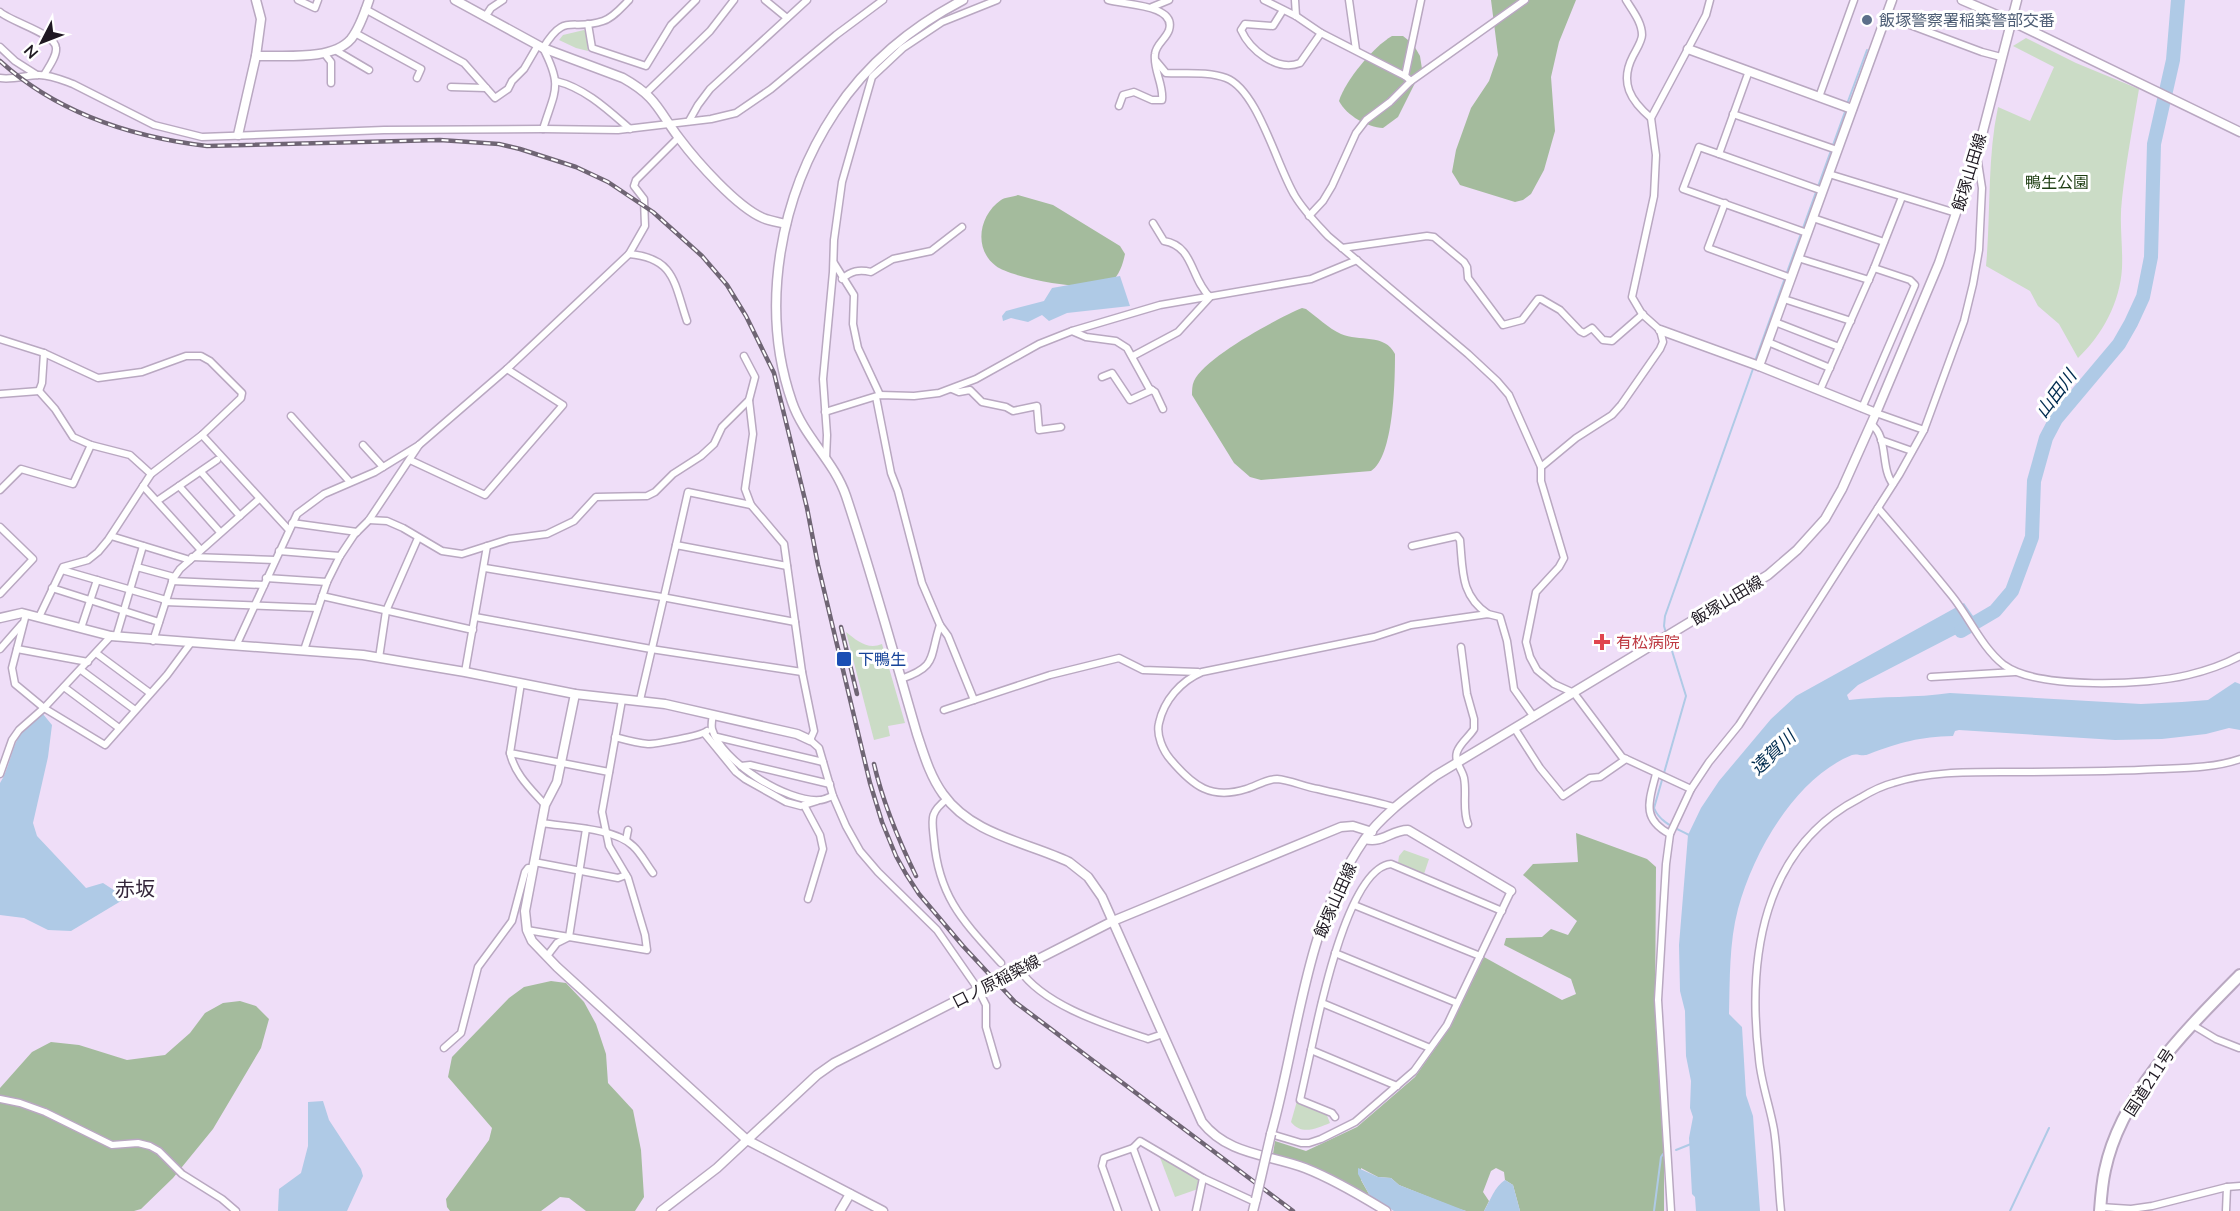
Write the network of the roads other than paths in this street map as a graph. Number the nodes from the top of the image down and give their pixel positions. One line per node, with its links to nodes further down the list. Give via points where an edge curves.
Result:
1 (256, 0): 47 (street, via 261,19)
2 (298, 0): 3 (street, via 315,8)
3 (318, 0)
4 (369, 0): 30 (street)
5 (455, 0): 35 (street)
6 (504, 0): 35 (street)
7 (629, 0): 38 (street, via 609,19)
8 (696, 0): 38 (street, via 671,25 646,66 592,48)
9 (734, 0): 60 (street, via 710,31)
10 (765, 0): 36 (street)
11 (807, 0): 36 (street)
12 (872, 0): 27 (street)
13 (963, 0): 84 (street, via 897,44 836,111 815,146)
14 (997, 0): 92 (street, via 935,26 872,77 842,182)
15 (1108, 0): 29 (street)
16 (1168, 0): 29 (street)
17 (1294, 0): 33 (street)
18 (1349, 0): 45 (street)
19 (1421, 0): 55 (street)
20 (1525, 0): 55 (street)
21 (1626, 0): 65 (street, via 1643,36 1628,65 1627,82 1630,96)
22 (1710, 0): 43 (street)
23 (1854, 0): 61 (street)
24 (1892, 0): 34 (street)
25 (1962, 0): 37 (street)
26 (2017, 0): 37 (street, 飯塚山田線)
27 (882, 1): 66 (street, via 744,109 729,116)
28 (1266, 1): 31 (street)
29 (1152, 7): 49 (street, via 1161,11 1170,25 1158,45)
30 (365, 9): 39 (street); 59 (street, via 464,63)
31 (1283, 10): 33 (street); 40 (street, via 1273,26 1245,24 1241,30 1269,61 1294,66 1300,63)
32 (0, 12): 52 (street, via 53,41 57,50)
33 (1296, 16): 40 (street)
34 (1886, 16): 48 (street); 63 (street)
35 (485, 17): 41 (street)
36 (787, 18): 66 (street, via 710,89)
37 (2011, 21): 48 (street, 飯塚山田線); 70 (street)
38 (588, 24): 41 (street, via 560,26)
39 (355, 33): 44 (street, via 342,48); 54 (street, via 421,69)
40 (1321, 33): 45 (street)
41 (540, 46): 56 (street); 59 (street, via 502,95 495,98); 60 (street, via 623,78)
42 (0, 47): 52 (street, via 15,61)
43 (1688, 49): 51 (street); 65 (street)
44 (335, 50): 46 (street); 50 (street)
45 (1356, 50): 55 (street)
46 (324, 53): 47 (street); 57 (street, via 331,62)
47 (256, 56): 71 (street)
48 (2001, 57): 75 (street, 飯塚山田線)
49 (1156, 61): 62 (street, via 1162,100 1158,102 1134,92 1123,95); 81 (street, via 1166,73 1213,74 1226,78 1245,93 1256,109 1285,178)
50 (369, 70)
51 (1749, 71): 61 (street); 64 (street)
52 (41, 75): 53 (street); 71 (street, via 73,84 154,125 202,136)
53 (0, 78)
54 (417, 78)
55 (1408, 78): 81 (street, via 1390,102 1356,133 1332,186)
56 (556, 81): 68 (street); 69 (street, via 588,94)
57 (331, 83)
58 (451, 87): 59 (street)
59 (486, 88)
60 (646, 93): 67 (street)
61 (1819, 97): 63 (street)
62 (1119, 106)
63 (1852, 109): 73 (street)
64 (1733, 114): 73 (street); 74 (street)
65 (1651, 118): 99 (street, via 1656,156 1653,196 1632,297)
66 (689, 121): 67 (street)
67 (670, 124): 69 (street); 72 (street)
68 (543, 129): 69 (street); 71 (street)
69 (630, 129)
70 (2240, 132)
71 (238, 135)
72 (678, 137): 84 (street, via 698,162 745,206 763,218); 89 (street, via 636,180 634,186 644,199 645,226)
73 (1837, 150): 76 (street)
74 (1719, 154): 77 (street); 79 (street, via 1699,147 1683,189)
75 (1977, 154): 80 (street, 飯塚山田線); 129 (street, via 1982,188 1972,284 1964,321)
76 (1829, 174): 77 (street); 78 (street)
77 (1823, 191): 82 (street)
78 (1902, 196): 80 (street); 87 (street)
79 (1725, 203): 86 (street); 94 (street, via 1708,248)
80 (1956, 213): 125 (street, 飯塚山田線)
81 (1309, 216): 88 (street)
82 (1813, 218): 86 (street); 87 (street)
83 (1153, 223): 97 (street, via 1164,241 1174,243 1188,256 1201,289)
84 (786, 224): 138 (street, via 779,259 776,313 781,356 802,426)
85 (962, 226): 95 (street, via 931,251 893,259 871,272 850,272)
86 (1807, 233): 90 (street)
87 (1884, 242): 93 (street)
88 (1342, 248): 91 (street); 99 (street, via 1434,237 1464,262 1468,278 1503,325 1521,320 1541,299 1560,310 1580,331 1592,328 1607,342)
89 (629, 254): 100 (street, via 652,257 667,269); 113 (street)
90 (1798, 258): 94 (street); 96 (street)
91 (1357, 260): 97 (street, via 1311,279); 140 (street, via 1497,381 1509,395)
92 (833, 261): 95 (street); 124 (street, via 823,379)
93 (1874, 268): 96 (street); 122 (street, via 1915,285)
94 (1791, 278): 98 (street)
95 (842, 279): 120 (street, via 855,300 853,324 858,348)
96 (1869, 280): 101 (street)
97 (1210, 297): 104 (street, via 1160,305); 110 (street, via 1178,332)
98 (1784, 299): 101 (street); 102 (street)
99 (1643, 314): 103 (street)
100 (687, 321)
101 (1851, 321): 107 (street)
102 (1775, 322): 106 (street); 107 (street)
103 (1660, 330): 111 (street); 140 (street, via 1660,349 1621,405)
104 (1072, 331): 110 (street, via 1116,341); 115 (street)
105 (0, 339): 108 (street)
106 (1768, 342): 111 (street); 112 (street)
107 (1839, 347): 112 (street)
108 (44, 353): 118 (street); 130 (street, via 98,378 142,372 186,356 201,356 242,393 241,399)
109 (744, 356): 121 (street, via 755,377)
110 (1133, 356): 116 (street)
111 (1760, 366): 117 (street)
112 (1830, 368): 117 (street)
113 (507, 369): 134 (street); 137 (street, via 564,405 485,495)
114 (1102, 377): 116 (street, via 1112,373 1130,400)
115 (952, 389): 120 (street, via 914,396); 128 (street, via 970,390 982,402 1013,411 1037,406 1039,430)
116 (1152, 390): 123 (street)
117 (1820, 390): 122 (street)
118 (39, 391): 119 (street); 132 (street, via 73,437)
119 (0, 394)
120 (878, 396): 124 (street); 196 (street, via 891,473 922,583)
121 (749, 400): 150 (street, via 753,434 745,489); 163 (street, via 722,427 714,444 655,492 647,496 596,497 574,521 547,534)
122 (1862, 408): 125 (street)
123 (1163, 409)
124 (825, 412): 138 (street)
125 (1876, 414): 127 (street, 飯塚山田線); 129 (street)
126 (291, 416): 143 (street)
127 (1871, 424): 131 (street); 222 (street, 飯塚山田線, via 1825,519 1797,550 1768,575)
128 (1061, 427)
129 (1923, 430): 135 (street)
130 (202, 435): 142 (street); 148 (street)
131 (1881, 440): 135 (street); 144 (street)
132 (91, 445): 142 (street, via 130,455); 147 (street, via 73,484 21,469)
133 (363, 445): 139 (street)
134 (419, 445): 137 (street); 139 (street)
135 (1912, 451): 144 (street)
136 (218, 460): 141 (street)
137 (410, 460): 153 (street)
138 (826, 460): 218 (street, via 840,480)
139 (382, 467): 143 (street)
140 (1541, 467): 222 (street, via 1541,481 1564,558 1536,592 1526,642 1537,670)
141 (201, 472): 146 (street); 152 (street)
142 (151, 474): 145 (street)
143 (350, 482): 154 (street, via 309,503)
144 (1893, 484): 151 (street)
145 (143, 486): 149 (street); 159 (street)
146 (179, 486): 149 (street); 157 (street)
147 (0, 490)
148 (260, 499): 152 (street); 156 (street)
149 (157, 501): 165 (street)
150 (751, 505): 161 (street, via 688,492); 170 (street, via 784,543)
151 (1878, 508): 213 (street, via 1953,597 1992,654); 250 (street, via 1739,725)
152 (240, 516): 157 (street)
153 (369, 520): 158 (street); 160 (street, via 387,521)
154 (292, 523): 156 (street); 158 (street)
155 (0, 527): 180 (street, via 33,559)
156 (289, 530): 166 (street)
157 (220, 532): 165 (street)
158 (357, 532): 167 (street)
159 (111, 536): 162 (street); 173 (street, via 88,560)
160 (418, 538): 163 (street, via 442,551 462,554); 188 (street)
161 (675, 545): 170 (street); 182 (street)
162 (144, 546): 168 (street); 171 (street)
163 (487, 546): 172 (street)
164 (1412, 546): 189 (street, via 1457,536 1469,597)
165 (200, 549): 168 (street)
166 (279, 551): 167 (street); 169 (street)
167 (340, 556): 177 (street)
168 (191, 559): 169 (street); 174 (street)
169 (275, 560): 176 (street)
170 (787, 566): 195 (street)
171 (136, 567): 174 (street); 179 (street)
172 (484, 568): 182 (street); 192 (street)
173 (62, 570): 175 (street); 178 (street)
174 (173, 579): 176 (street); 184 (street)
175 (97, 580): 179 (street); 183 (street)
176 (265, 581): 177 (street); 185 (street)
177 (327, 582): 181 (street)
178 (52, 588): 183 (street); 191 (street)
179 (129, 589): 184 (street); 187 (street)
180 (0, 594)
181 (322, 596): 186 (street); 188 (street)
182 (662, 597): 195 (street); 206 (street)
183 (90, 600): 187 (street); 197 (street)
184 (166, 601): 185 (street); 194 (street)
185 (254, 605): 186 (street); 202 (street)
186 (318, 608): 207 (street)
187 (123, 611): 194 (street); 199 (street)
188 (386, 611): 198 (street); 210 (street)
189 (1488, 614): 216 (street, via 1411,625); 231 (street, via 1500,617 1508,641 1514,689)
190 (25, 617): 191 (street); 193 (street); 204 (street); 205 (street)
191 (39, 617): 197 (street)
192 (475, 617): 198 (street); 206 (street)
193 (0, 618)
194 (159, 622): 200 (street)
195 (795, 622): 215 (street)
196 (940, 625): 218 (street, via 926,668); 226 (street)
197 (81, 628): 199 (street)
198 (473, 630): 214 (street)
199 (113, 636): 200 (street); 208 (street)
200 (153, 641): 201 (street)
201 (190, 644): 202 (street); 221 (street)
202 (236, 646): 207 (street)
203 (1461, 647): 244 (street, via 1474,729 1456,754)
204 (0, 649)
205 (17, 649): 211 (street); 227 (street, via 12,668 15,684)
206 (651, 649): 215 (street); 225 (street)
207 (304, 650): 210 (street)
208 (96, 653): 211 (street); 221 (street)
209 (2240, 656): 213 (street, via 2188,675 2146,681 2063,681)
210 (379, 658): 214 (street)
211 (88, 662): 212 (street)
212 (81, 670): 220 (street); 228 (street)
213 (2016, 671): 217 (street)
214 (465, 672): 219 (street)
215 (802, 672): 238 (street, via 814,731)
216 (1202, 672): 226 (street, via 1143,670 1119,658); 256 (street, via 1179,686 1160,716 1157,730 1169,758 1193,784 1206,790 1236,792 1278,779)
217 (1931, 677)
218 (901, 679): 252 (street, via 928,768)
219 (521, 683): 223 (street); 239 (street)
220 (64, 687): 227 (street); 233 (street)
221 (150, 693): 228 (street)
222 (1574, 693): 231 (street, 飯塚山田線); 240 (street)
223 (575, 694): 224 (street); 243 (street)
224 (622, 700): 225 (street); 236 (street)
225 (640, 700): 230 (street)
226 (974, 700): 229 (street)
227 (44, 708): 233 (street, via 105,745); 247 (street, via 12,740)
228 (135, 710): 233 (street)
229 (944, 710)
230 (713, 715): 232 (street); 238 (street)
231 (1534, 717): 234 (street, 飯塚山田線)
232 (711, 726): 235 (street); 237 (street)
233 (119, 728)
234 (1515, 729): 240 (street, via 1563,796); 244 (street, 飯塚山田線)
235 (705, 734): 236 (street, via 651,744); 255 (street, via 745,779 786,802)
236 (615, 736): 246 (street)
237 (717, 737): 242 (street); 245 (street)
238 (810, 740): 242 (street, via 819,748)
239 (510, 753): 243 (street); 254 (street, via 520,777)
240 (1626, 759): 248 (street)
241 (2240, 759): 313 (street, via 2188,768 1918,776 1891,783 1829,816 1783,871 1763,927 1759,955 1759,1059 1774,1130)
242 (823, 762): 249 (street)
243 (561, 763): 246 (street); 254 (street, via 557,782)
244 (1457, 763): 256 (street, 飯塚山田線); 258 (street, via 1464,776)
245 (741, 766): 249 (street); 253 (street, via 780,792)
246 (609, 772): 261 (street, via 602,812)
247 (0, 774)
248 (1658, 774): 250 (street); 262 (street, via 1650,814 1658,828)
249 (830, 784): 251 (street)
250 (1690, 789): 262 (street)
251 (833, 796): 253 (street); 282 (street, via 860,851 937,930)
252 (947, 799): 273 (street, via 981,827 1055,855 1079,869 1094,884); 279 (street, via 932,818 943,886 955,909)
253 (820, 800): 255 (street)
254 (545, 805): 257 (street)
255 (804, 805): 270 (street, via 823,849)
256 (1394, 807): 263 (street, 飯塚山田線)
257 (542, 823): 259 (street); 265 (street)
258 (1468, 824)
259 (586, 830): 261 (street); 266 (street)
260 (628, 830): 264 (street)
261 (605, 832): 264 (street); 268 (street)
262 (1670, 834): 312 (street, via 1658,1000)
263 (1368, 835): 269 (street, via 1374,842 1401,830 1408,831); 273 (street, 口ノ原稲築線, via 1353,826 1341,827); 295 (street, 飯塚山田線, via 1335,892 1315,945)
264 (626, 840): 267 (street)
265 (534, 865): 266 (street); 274 (street, via 525,911); 287 (street, via 525,872 512,921 478,967 461,1033)
266 (579, 871): 268 (street, via 618,878); 275 (street)
267 (653, 873)
268 (626, 875): 275 (street, via 647,950)
269 (1511, 891): 272 (street)
270 (808, 899)
271 (1354, 905): 272 (street, via 1379,868 1391,864); 276 (street); 278 (street)
272 (1502, 911): 278 (street)
273 (1114, 921): 280 (street, 口ノ原稲築線); 286 (street)
274 (527, 930): 275 (street); 277 (street)
275 (569, 937): 277 (street, via 557,943)
276 (1335, 953): 283 (street); 284 (street)
277 (547, 956): 296 (street)
278 (1480, 956): 284 (street)
279 (1001, 963)
280 (1018, 969): 282 (street, 口ノ原稲築線); 286 (street, via 1037,989 1080,1013 1148,1039)
281 (2240, 975): 285 (highway, 国道211号)
282 (978, 989): 291 (street, via 986,1005 986,1027); 296 (street, 口ノ原稲築線, via 834,1063)
283 (1322, 1003): 288 (street); 290 (street)
284 (1457, 1003): 288 (street)
285 (2192, 1024): 289 (street); 303 (highway, 国道211号, via 2155,1068 2127,1113 2105,1169)
286 (1163, 1034): 311 (street, via 1202,1122 1212,1135 1226,1144 1323,1176)
287 (444, 1048)
288 (1430, 1048): 292 (street, via 1414,1071)
289 (2239, 1048)
290 (1311, 1050): 292 (street); 294 (street, via 1300,1100)
291 (997, 1065)
292 (1397, 1086): 295 (street, via 1355,1122 1321,1139 1301,1143)
293 (0, 1100): 305 (street, via 45,1112 112,1145 150,1146 182,1174)
294 (1335, 1117)
295 (1271, 1134): 302 (street, 飯塚山田線, bridge)
296 (747, 1140): 301 (street); 306 (street, 口ノ原稲築線)
297 (1132, 1148): 298 (street, via 1140,1141); 304 (street); 309 (street, via 1104,1158 1102,1166)
298 (1203, 1178): 302 (street); 310 (street)
299 (2240, 1186): 300 (street)
300 (2228, 1187): 303 (street, via 2152,1206); 314 (street)
301 (850, 1194): 307 (street); 308 (street)
302 (1255, 1204)
303 (2100, 1209)
304 (1154, 1210)
305 (236, 1211)
306 (661, 1211)
307 (840, 1211)
308 (883, 1211)
309 (1118, 1211)
310 (1196, 1211)
311 (1386, 1211)
312 (1671, 1211)
313 (1781, 1211)
314 (2226, 1211)

